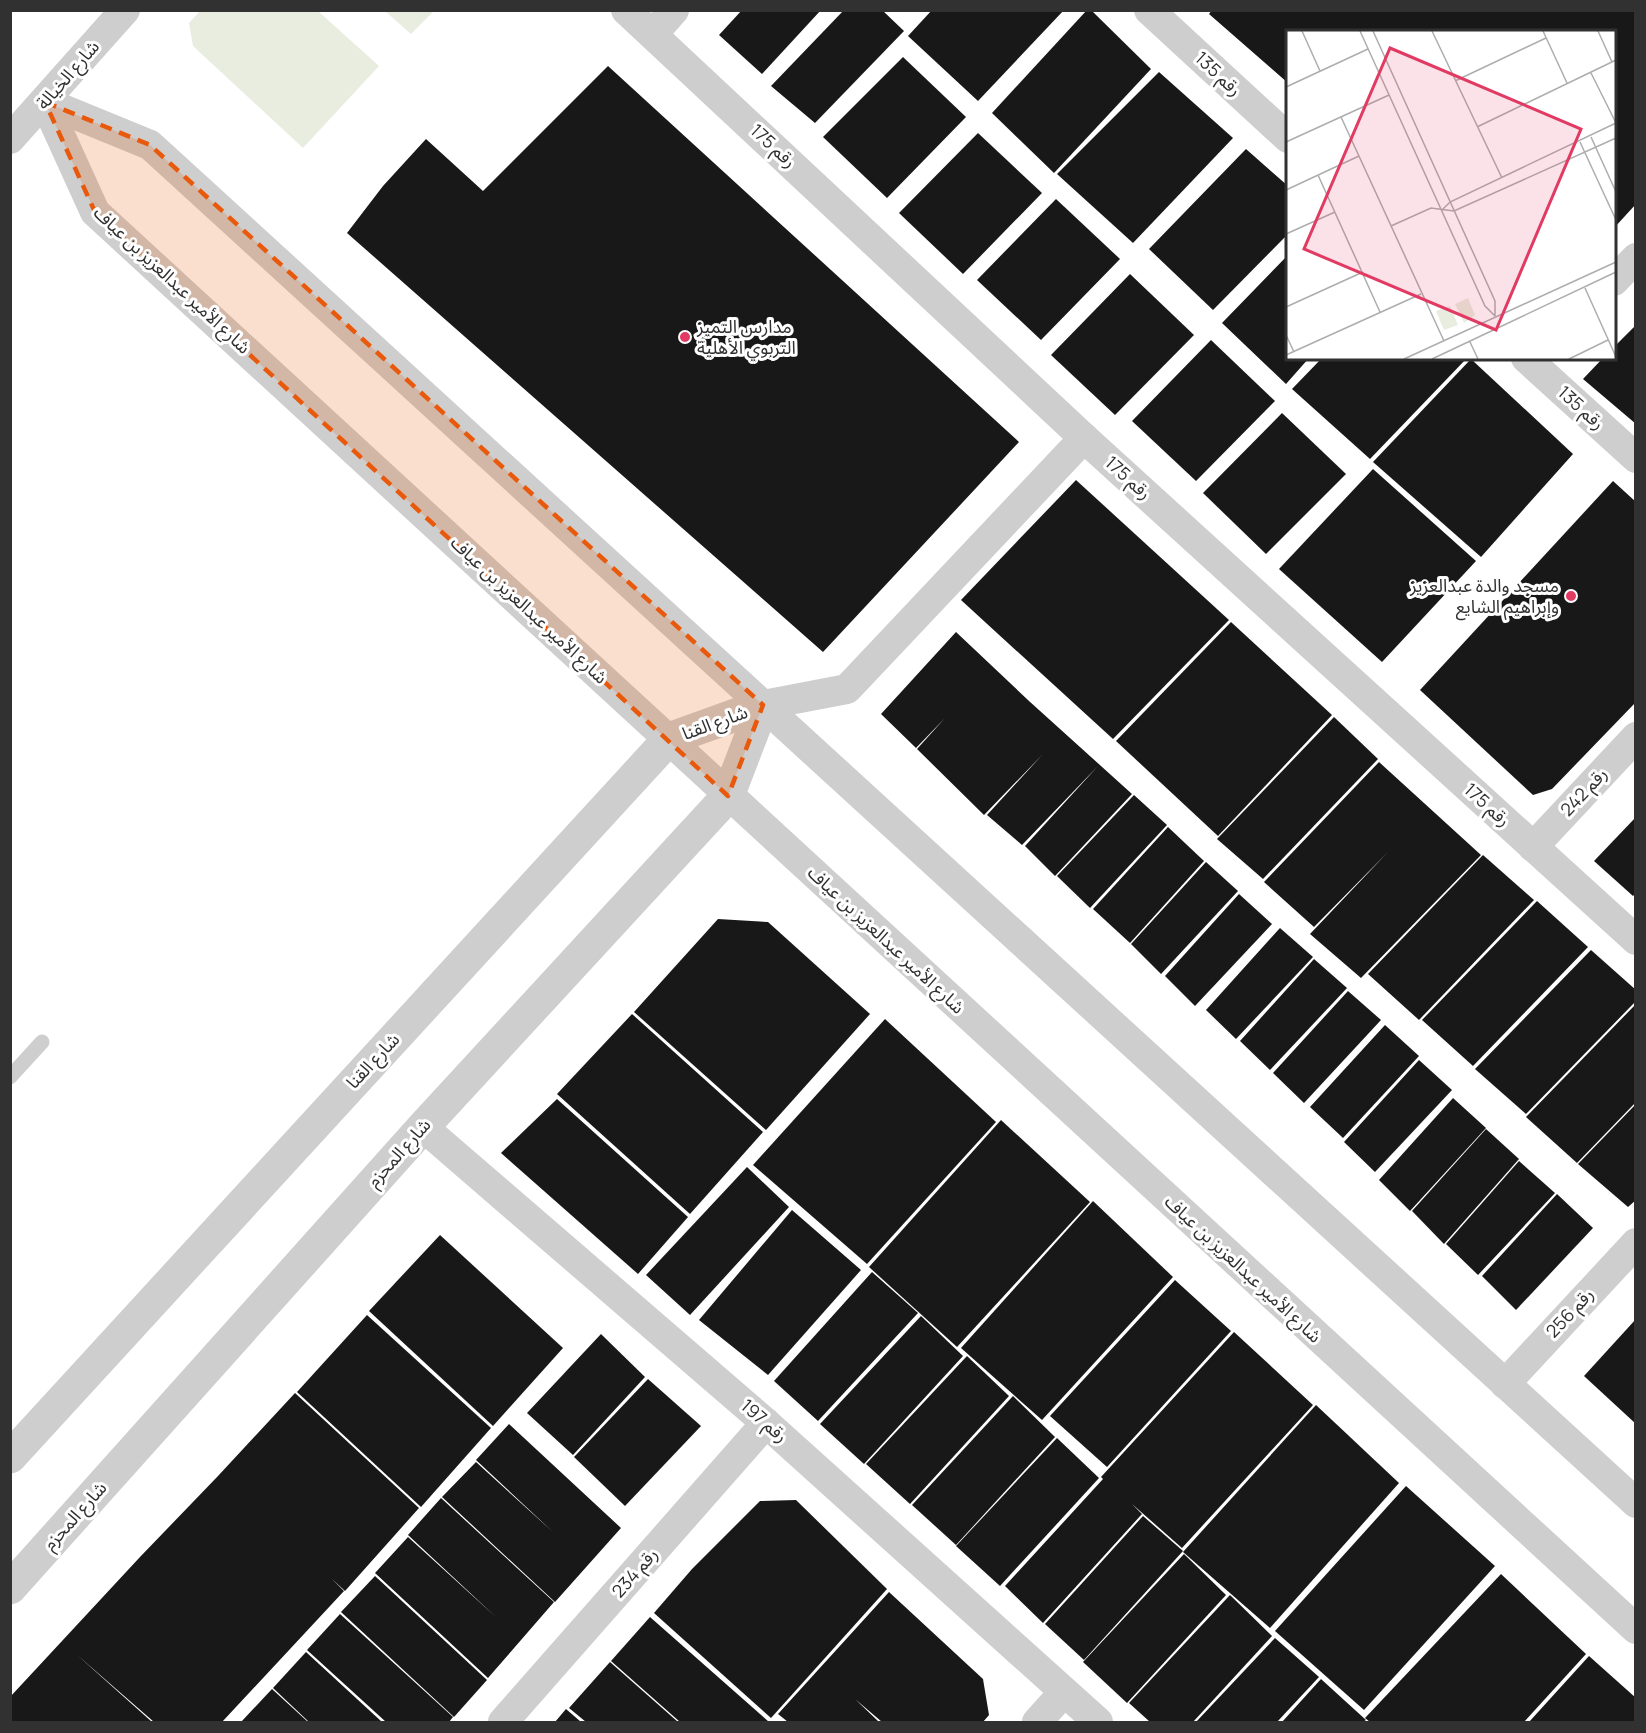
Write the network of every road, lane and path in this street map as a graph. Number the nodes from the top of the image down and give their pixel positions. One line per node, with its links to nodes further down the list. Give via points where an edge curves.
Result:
1 (124, 10): 6 (street, شارع الخيالة)
2 (626, 10): 5 (street, رقم 175)
3 (674, 10): 5 (street)
4 (1150, 11): 7 (street, رقم 135)
5 (653, 34): 12 (street, رقم 175)
6 (45, 102): 8 (street, شارع الخيالة); 14 (street, via 150,145); 16 (street, شارع الأمير عبدالعزيز بن عياف, via 95,212)
7 (1286, 137)
8 (10, 139)
9 (1635, 258): 10 (street)
10 (1616, 279)
11 (1535, 361): 13 (street, رقم 135)
12 (1084, 438): 14 (street, via 847,689); 18 (street, رقم 175)
13 (1635, 458)
14 (762, 705): 16 (street, شارع القنا); 17 (street, شارع المحزم); 24 (street)
15 (1635, 736): 18 (street, رقم 242)
16 (669, 739): 17 (street, شارع الأمير عبدالعزيز بن عياف); 26 (street, شارع القنا)
17 (728, 795): 22 (street, شارع المحزم); 29 (street, شارع الأمير عبدالعزيز بن عياف)
18 (1533, 847): 19 (street, رقم 175)
19 (1635, 940)
20 (42, 1042): 21 (lane)
21 (10, 1077)
22 (423, 1126): 25 (street, رقم 197); 28 (street, شارع المحزم)
23 (1635, 1242): 24 (street, رقم 256)
24 (1505, 1384): 27 (street)
25 (766, 1423): 30 (street, رقم 197); 31 (street, رقم 234)
26 (10, 1457)
27 (1635, 1503)
28 (10, 1588)
29 (1635, 1629)
30 (1064, 1692): 32 (street); 33 (street, رقم 197)
31 (503, 1722)
32 (1037, 1722)
33 (1098, 1722)

